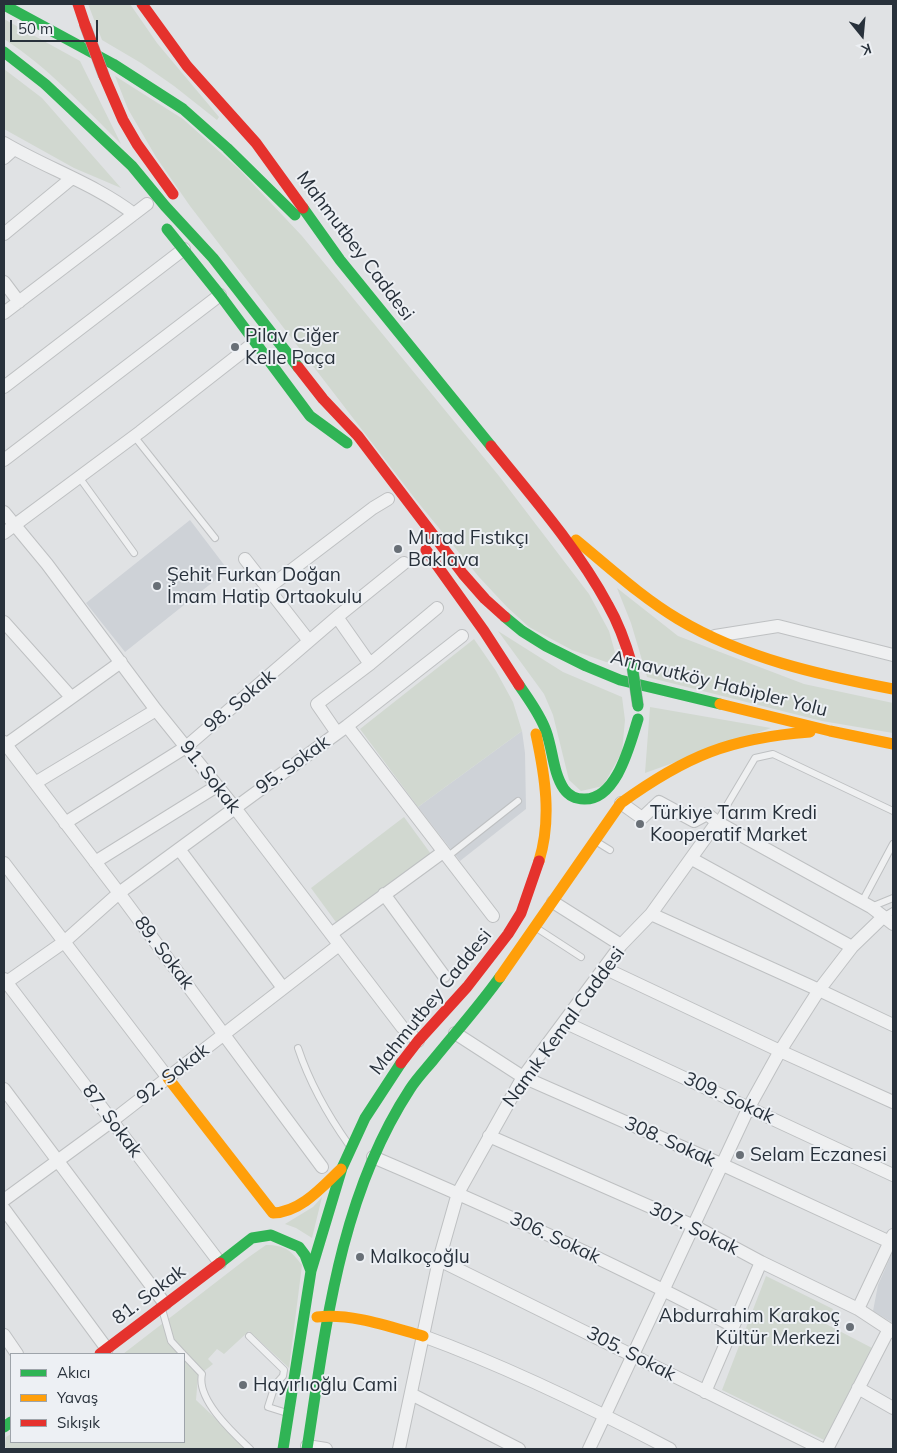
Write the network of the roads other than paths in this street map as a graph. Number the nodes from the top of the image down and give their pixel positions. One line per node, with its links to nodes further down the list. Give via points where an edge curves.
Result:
1 (78, 4): 14 (main road, bridge, via 123,120)
2 (142, 4): 15 (main road, Mahmutbey Caddesi, via 187,66 256,143)
3 (4, 5): 15 (main road, via 113,64 182,109 227,148)
4 (4, 52): 5 (main road, via 45,84)
5 (72, 111): 8 (main road); 14 (main road, via 132,166)
6 (9, 146): 7 (street); 9 (street)
7 (4, 158)
8 (120, 172)
9 (72, 178): 11 (street); 12 (street)
10 (150, 208): 11 (street); 13 (main road)
11 (134, 214): 18 (street)
12 (4, 234)
13 (184, 249): 17 (main road); 21 (street)
14 (213, 258): 22 (main road)
15 (340, 260): 27 (main road, Mahmutbey Caddesi)
16 (4, 282): 18 (street)
17 (220, 295): 20 (main road); 24 (street)
18 (19, 302): 19 (street)
19 (4, 313)
20 (255, 342): 22 (main road, via 310,416 350,447); 23 (street)
21 (4, 386)
22 (323, 399): 29 (main road, Arnavutköy Habipler Yolu, via 358,436)
23 (134, 436): 25 (street); 31 (lane)
24 (4, 460)
25 (79, 477): 30 (street); 33 (lane)
26 (388, 499): 29 (main road); 36 (street)
27 (542, 509): 41 (main road, Arnavutköy Habipler Yolu, via 642,595); 50 (main road, bridge, via 593,579 624,638 632,665)
28 (4, 512): 30 (street, 91. Sokak)
29 (417, 515): 52 (main road, Arnavutköy Habipler Yolu, via 485,599 522,631 546,646 620,680)
30 (9, 529): 44 (street, 91. Sokak, via 47,564)
31 (215, 538)
32 (417, 538): 47 (main road, via 496,647)
33 (134, 553)
34 (245, 558): 36 (street)
35 (404, 563): 38 (street, 98. Sokak)
36 (268, 588): 42 (street)
37 (437, 608): 45 (street)
38 (337, 617): 42 (street, 98. Sokak); 45 (street)
39 (4, 622): 48 (street)
40 (462, 636): 51 (street, 95. Sokak)
41 (709, 636): 43 (street, via 778,626); 46 (main road, Arnavutköy Habipler Yolu, via 760,656 830,677)
42 (309, 641): 55 (street, 98. Sokak)
43 (893, 655)
44 (121, 662): 48 (street); 49 (street, 91. Sokak)
45 (370, 664): 51 (street, via 317,704)
46 (893, 689)
47 (522, 690): 50 (main road, via 546,729 564,789 570,797 578,800 598,797 617,776); 95 (main road, Mahmutbey Caddesi, via 545,777 547,812 541,856 521,913 508,934 467,987)
48 (71, 697): 53 (street)
49 (156, 710): 55 (street, 91. Sokak); 56 (street)
50 (638, 719): 59 (main road, via 629,781)
51 (342, 730): 60 (street, 95. Sokak); 68 (street)
52 (830, 731): 54 (main road, Arnavutköy Habipler Yolu); 59 (main road, via 787,733 708,751 658,776)
53 (4, 744): 56 (street, 89. Sokak)
54 (893, 744)
55 (186, 746): 57 (street, 91. Sokak); 63 (street, 98. Sokak)
56 (35, 783): 63 (street, 89. Sokak)
57 (217, 786): 60 (street, 91. Sokak); 70 (street)
58 (518, 801): 68 (lane)
59 (621, 803): 62 (street, via 642,818 659,802 694,821 707,814); 64 (main road, Mahmutbey Caddesi)
60 (235, 808): 66 (street, 95. Sokak); 81 (street, 91. Sokak)
61 (893, 811): 62 (lane, via 773,754 755,758)
62 (717, 822): 69 (street, Namık Kemal Caddesi); 76 (street)
63 (65, 823): 70 (street, 89. Sokak)
64 (596, 841): 67 (lane); 75 (main road, Mahmutbey Caddesi)
65 (893, 844): 76 (lane)
66 (179, 849): 72 (street, 95. Sokak); 89 (street)
67 (610, 850)
68 (445, 854): 73 (street, 92. Sokak); 78 (street)
69 (692, 859): 77 (street, Namık Kemal Caddesi); 84 (street)
70 (95, 862): 72 (street, 89. Sokak)
71 (4, 863): 82 (street)
72 (119, 893): 82 (street, 95. Sokak); 94 (street, 89. Sokak)
73 (384, 894): 81 (street, 92. Sokak); 87 (street)
74 (893, 898): 76 (lane)
75 (553, 902): 80 (main road, Mahmutbey Caddesi); 83 (street)
76 (867, 904): 79 (street)
77 (651, 914): 83 (street, Namık Kemal Caddesi); 90 (street)
78 (494, 916)
79 (890, 917): 84 (street)
80 (535, 927): 85 (lane); 93 (main road, Mahmutbey Caddesi)
81 (335, 940): 89 (street, 92. Sokak); 95 (street, 91. Sokak, via 402,1027)
82 (64, 942): 88 (street, 95. Sokak); 98 (street)
83 (621, 945): 86 (street, Namık Kemal Caddesi)
84 (852, 947): 90 (street)
85 (581, 957)
86 (604, 968): 91 (street, Namık Kemal Caddesi); 97 (street)
87 (444, 976)
88 (5, 982): 103 (street, 87. Sokak)
89 (283, 988): 94 (street, 92. Sokak)
90 (819, 990): 92 (street); 97 (street)
91 (564, 1022): 99 (street, Namık Kemal Caddesi); 102 (street, 309. Sokak)
92 (893, 1025)
93 (455, 1033): 99 (street, 308. Sokak); 106 (main road, Mahmutbey Caddesi, via 411,1086)
94 (224, 1035): 98 (street, 92. Sokak); 109 (street, 89. Sokak)
95 (418, 1041): 105 (main road, Mahmutbey Caddesi, via 390,1078)
96 (298, 1048): 105 (lane, via 310,1082)
97 (780, 1051): 101 (street); 102 (street)
98 (168, 1078): 103 (street, 92. Sokak); 110 (main road, via 273,1213 287,1212 310,1197)
99 (523, 1078): 104 (street, Namık Kemal Caddesi); 108 (street, 308. Sokak)
100 (4, 1089): 107 (street)
101 (893, 1102)
102 (749, 1107): 108 (street); 111 (street, 309. Sokak)
103 (112, 1121): 107 (street, 92. Sokak); 119 (street, 87. Sokak)
104 (489, 1136): 112 (street, Namık Kemal Caddesi); 115 (street, 307. Sokak)
105 (351, 1148): 110 (main road, Mahmutbey Caddesi)
106 (373, 1157): 112 (street, 306. Sokak); 124 (main road, Mahmutbey Caddesi, via 343,1247)
107 (57, 1161): 113 (street, 92. Sokak); 122 (street)
108 (723, 1165): 115 (street); 116 (street, 308. Sokak)
109 (322, 1167)
110 (342, 1168): 120 (main road, Mahmutbey Caddesi)
111 (893, 1175)
112 (458, 1193): 117 (street, Namık Kemal Caddesi); 121 (street, 306. Sokak)
113 (4, 1200)
114 (4, 1209): 131 (street)
115 (694, 1226): 118 (street, 307. Sokak); 121 (street)
116 (892, 1239): 123 (street)
117 (439, 1260): 130 (street, Namık Kemal Caddesi); 134 (street, 305. Sokak)
118 (761, 1262): 123 (street, 307. Sokak); 125 (street)
119 (220, 1263): 120 (main road, 81. Sokak, via 252,1238 271,1235 299,1248); 122 (main road, 81. Sokak)
120 (311, 1271): 126 (main road, Mahmutbey Caddesi)
121 (664, 1289): 125 (street, 306. Sokak); 134 (street)
122 (164, 1306): 131 (main road, 81. Sokak); 133 (lane, via 171,1341)
123 (858, 1309): 127 (street, 307. Sokak)
124 (328, 1315): 126 (main road, via 311,1319); 130 (main road); 142 (main road, Mahmutbey Caddesi)
125 (733, 1326): 137 (street)
126 (302, 1327): 140 (main road, Mahmutbey Caddesi)
127 (891, 1330): 136 (street)
128 (4, 1335): 132 (street)
129 (249, 1336): 140 (lane, via 284,1370 268,1407)
130 (423, 1336): 138 (street, Namık Kemal Caddesi); 141 (street)
131 (103, 1352)
132 (16, 1353)
133 (181, 1353)
134 (634, 1355): 137 (street, 305. Sokak); 141 (street)
135 (185, 1357): 143 (lane, via 202,1374 200,1381 208,1404)
136 (858, 1388): 139 (street); 151 (street)
137 (705, 1392): 150 (street, 305. Sokak)
138 (411, 1394): 146 (street, Namık Kemal Caddesi); 147 (street)
139 (893, 1408)
140 (289, 1413): 144 (main road, Mahmutbey Caddesi)
141 (606, 1415): 148 (street); 149 (street)
142 (307, 1447): 145 (street)
143 (250, 1449)
144 (283, 1449)
145 (326, 1449)
146 (399, 1449)
147 (519, 1449)
148 (590, 1449)
149 (670, 1449)
150 (822, 1449)
151 (827, 1449)

